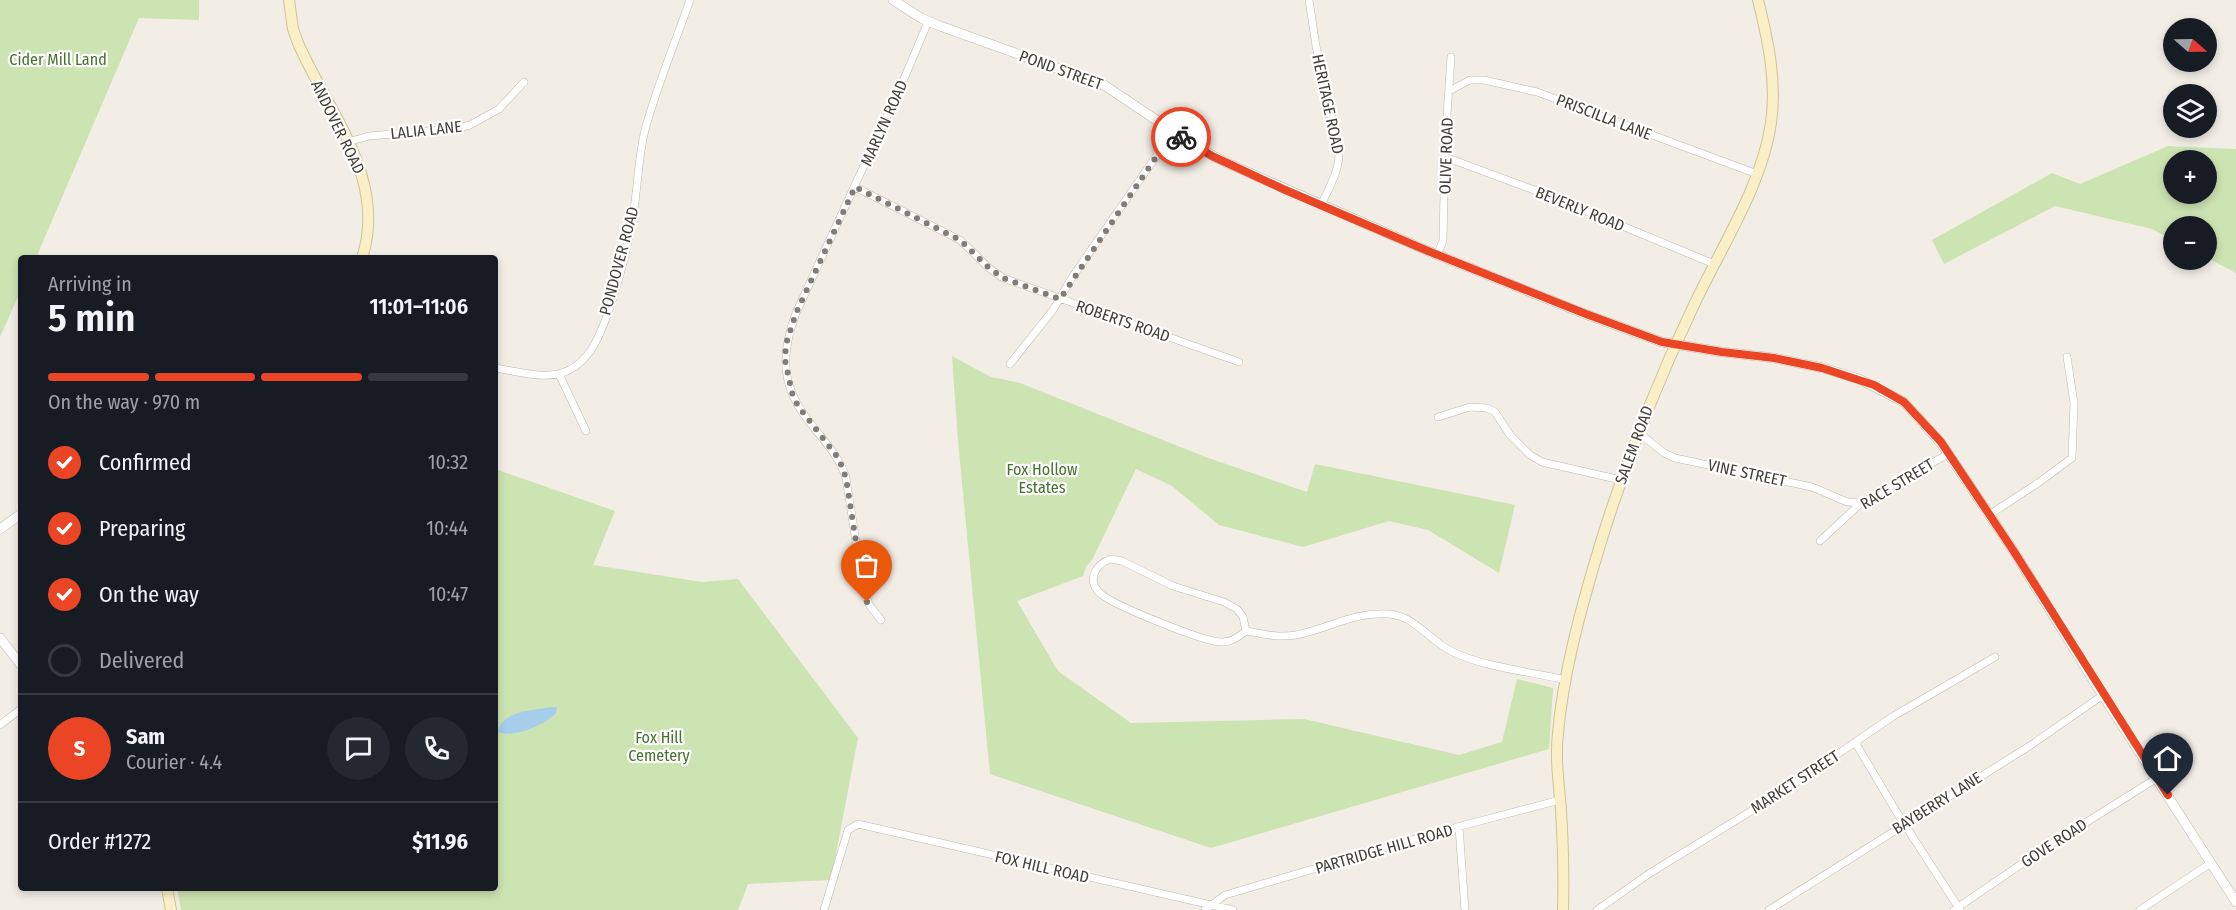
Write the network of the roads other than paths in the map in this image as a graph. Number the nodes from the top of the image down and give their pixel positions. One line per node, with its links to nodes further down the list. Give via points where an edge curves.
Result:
1 (289, 0): 11 (main road, ANDOVER ROAD, via 298,44)
2 (690, 0): 25 (street, PONDOVER ROAD, via 646,128 631,227 602,326 585,358)
3 (893, 0): 6 (street, POND STREET)
4 (1309, 0): 15 (street, HERITAGE ROAD, via 1340,161)
5 (1758, 0): 13 (main road, SALEM ROAD, via 1774,91 1768,139)
6 (928, 22): 10 (street, POND STREET, via 1104,85); 14 (street, MARLYN ROAD)
7 (1451, 57): 9 (street, OLIVE ROAD)
8 (524, 82): 11 (street, LALIA LANE, via 499,109 470,125 369,136)
9 (1449, 91): 12 (street, OLIVE ROAD); 13 (street, PRISCILLA LANE, via 1470,80 1484,80 1538,92)
10 (1173, 132): 15 (street, POND STREET, via 1227,163); 19 (street)
11 (348, 142): 16 (main road, ANDOVER ROAD, via 370,206)
12 (1445, 157): 17 (street, OLIVE ROAD, via 1443,241); 18 (street, BEVERLY ROAD)
13 (1757, 174): 18 (main road, SALEM ROAD)
14 (855, 187): 19 (street, ROBERTS ROAD, via 960,240 1003,278); 36 (street, MARLYN ROAD, via 796,313 785,360 798,406 842,467 864,593)
15 (1322, 206): 17 (street, POND STREET)
16 (363, 255)
17 (1437, 255): 20 (street, POND STREET, via 1586,314)
18 (1714, 264): 20 (main road, SALEM ROAD)
19 (1060, 299): 22 (street, ROBERTS ROAD); 23 (street)
20 (1676, 344): 28 (main road, SALEM ROAD); 29 (street, POND STREET, via 1774,358 1859,379 1904,402)
21 (2067, 357): 32 (street, via 2074,404 2072,458)
22 (1239, 362)
23 (1010, 364)
24 (498, 368): 25 (street)
25 (559, 374): 27 (street)
26 (1438, 417): 30 (street, via 1470,407 1487,408 1495,412 1509,435 1542,462)
27 (586, 431)
28 (1638, 432): 30 (main road, SALEM ROAD); 31 (street, VINE STREET, via 1675,458 1812,488 1847,502)
29 (1948, 454): 31 (street, RACE STREET); 32 (street, POND STREET)
30 (1621, 480): 41 (main road, SALEM ROAD, via 1581,612)
31 (1861, 503): 35 (street, RACE STREET)
32 (1989, 515): 42 (street, POND STREET)
33 (18, 516): 34 (street)
34 (0, 529)
35 (1820, 541)
36 (881, 620)
37 (1246, 631): 37 (street, via 1234,641 1220,643 1159,623 1101,594 1094,583 1094,572 1100,563 1122,561 1173,586 1237,609); 41 (street, via 1274,637 1297,635 1354,616 1391,614 1414,622 1449,650 1469,658)
38 (0, 638): 40 (street)
39 (1995, 657): 45 (street, MARKET STREET)
40 (18, 661)
41 (1566, 680): 47 (main road, SALEM ROAD, via 1558,733)
42 (2103, 695): 46 (street, POND STREET); 48 (street, BAYBERRY LANE)
43 (18, 711): 44 (street)
44 (0, 725)
45 (1855, 742): 48 (street); 60 (street, MARKET STREET)
46 (2157, 778): 50 (street, POND STREET); 54 (street, GOVE ROAD)
47 (1560, 800): 49 (street, PARTRIDGE HILL ROAD); 59 (main road, SALEM ROAD)
48 (1904, 824): 54 (street); 61 (street, BAYBERRY LANE)
49 (1459, 827): 53 (street, PARTRIDGE HILL ROAD, via 1225,895); 58 (street)
50 (2211, 863): 52 (street, POND STREET); 62 (street)
51 (168, 891): 55 (main road)
52 (2236, 902)
53 (1208, 907): 56 (street, FOX HILL ROAD, via 858,824 848,830); 57 (street, FOX HILL ROAD)
54 (1957, 909)
55 (171, 910)
56 (824, 910)
57 (1233, 910)
58 (1465, 910)
59 (1563, 910)
60 (1597, 910)
61 (1769, 910)
62 (2140, 910)

